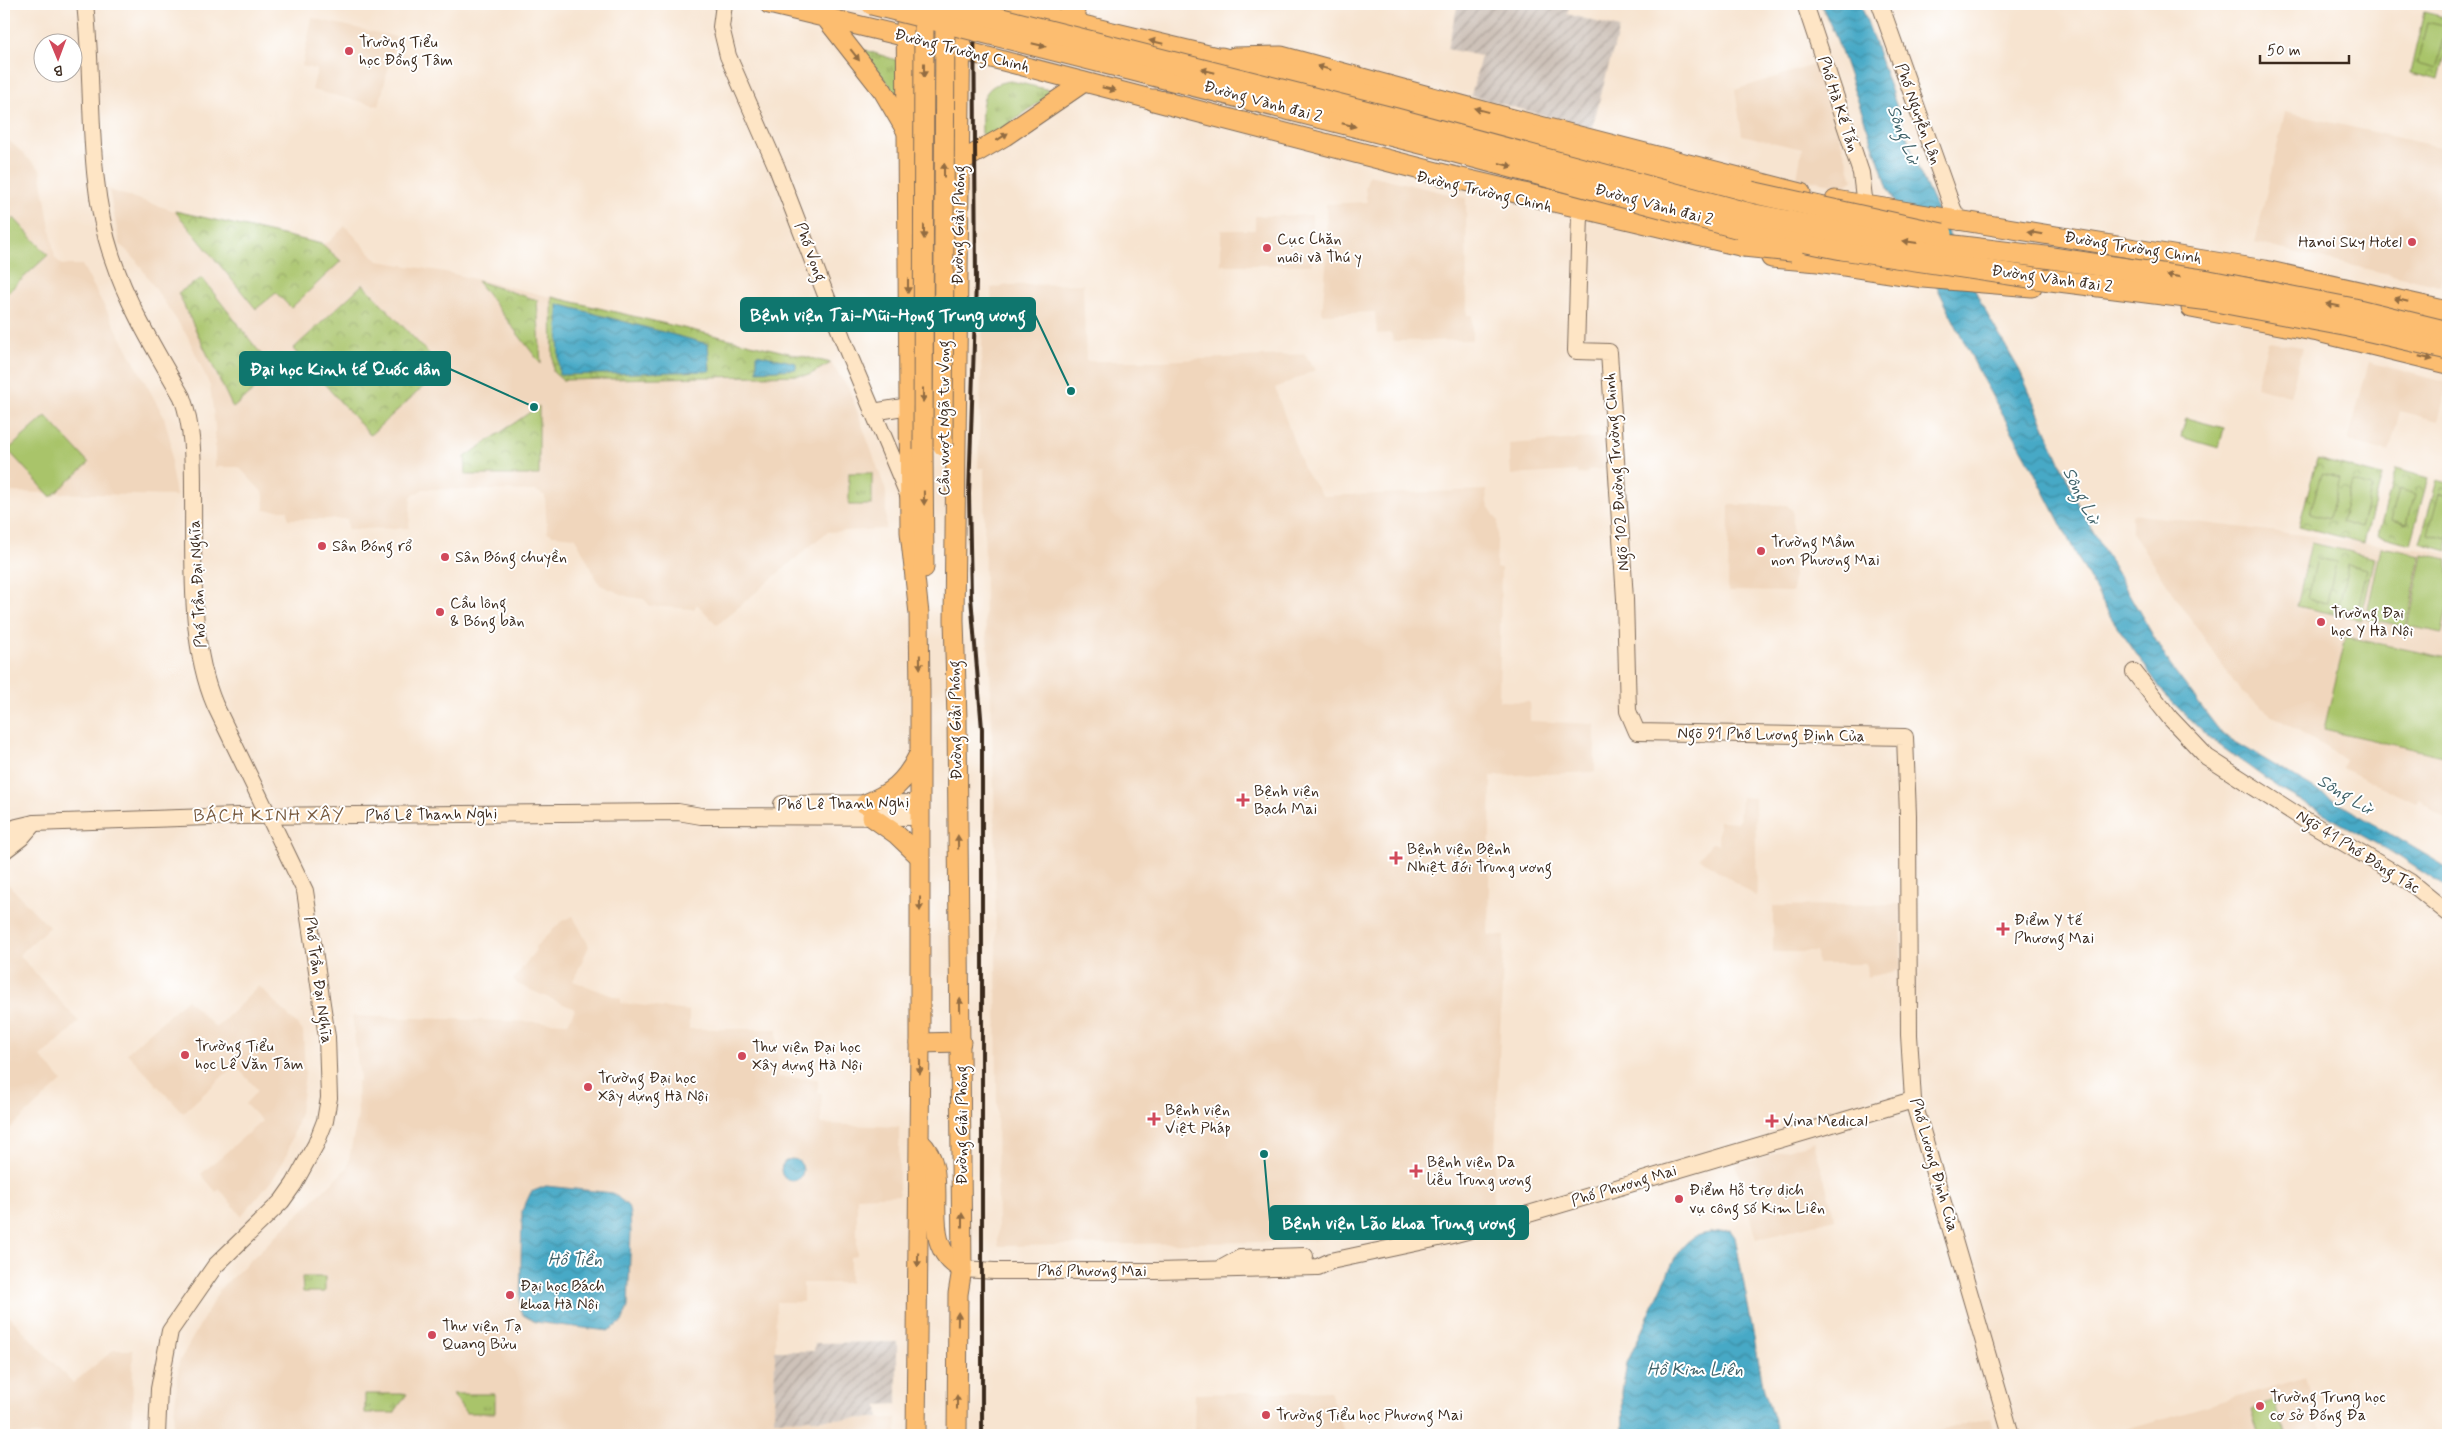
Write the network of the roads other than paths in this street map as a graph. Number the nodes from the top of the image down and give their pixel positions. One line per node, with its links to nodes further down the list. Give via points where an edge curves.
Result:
1 (85, 4): 51 (street, Phố Trần Đại Nghĩa, via 90,52 93,160 107,242 128,296 182,397 188,415 192,445 195,600 202,658 210,691)
2 (724, 4): 41 (street, Phố Vọng, via 721,27 728,56 777,168)
3 (769, 4): 13 (main road, Đường Trường Chinh)
4 (872, 4): 34 (highway, Đường Vành đai 2, one-way to 34, bridge, via 1433,146 1747,230 1842,249)
5 (906, 4): 15 (main road)
6 (924, 4): 43 (main road, Cầu vượt Ngã tư Vọng, one-way to 43, bridge, via 925,561)
7 (944, 4): 31 (highway, Đường Vành đai 2, one-way to 7, bridge, via 1847,233 1750,214 1386,116); 44 (main road, Cầu vượt Ngã tư Vọng, one-way to 7, bridge, via 943,564)
8 (961, 4): 16 (main road, Đường Giải Phóng)
9 (1068, 4): 14 (main road)
10 (1805, 4): 27 (street, Phố Hà Kế Tấn)
11 (1880, 4): 30 (street, Phố Nguyễn Lân)
12 (1003, 6): 14 (main road, Đường Trường Chinh); 18 (main road)
13 (825, 17): 15 (main road, Đường Trường Chinh); 23 (main road, one-way to 23, via 883,91)
14 (1080, 24): 17 (main road, Đường Trường Chinh, one-way to 14)
15 (906, 36): 16 (main road, Đường Trường Chinh); 21 (main road)
16 (961, 50): 18 (main road, Đường Trường Chinh); 22 (main road, Đường Giải Phóng)
17 (1221, 58): 25 (main road, Đường Trường Chinh, via 1259,76); 26 (main road, Đường Trường Chinh, one-way to 17, via 1281,56); 31 (highway, bridge, via 1751,192)
18 (1010, 63): 19 (main road, Đường Trường Chinh)
19 (1084, 82): 20 (main road, Đường Trường Chinh, one-way to 20); 24 (main road, one-way to 19, via 1005,136)
20 (1154, 100): 28 (main road, Đường Trường Chinh, via 1202,122 1250,136); 29 (main road, Đường Trường Chinh, via 1184,102); 34 (highway, bridge, via 1444,175 1744,246 1849,257 1956,274)
21 (907, 112): 22 (main road, via 923,100 946,100); 23 (main road)
22 (960, 114): 24 (main road, Đường Giải Phóng)
23 (907, 132): 40 (main road, one-way to 40)
24 (960, 162): 44 (main road, Đường Giải Phóng)
25 (1643, 175): 26 (main road, Đường Trường Chinh, via 1747,199); 29 (main road)
26 (1816, 197): 27 (main road, Đường Trường Chinh)
27 (1873, 207): 30 (main road, Đường Trường Chinh)
28 (1580, 214): 32 (main road, Đường Trường Chinh, via 1755,256); 46 (street, Ngõ 102 Đường Trường Chinh, via 1576,352 1609,352 1625,599 1628,711)
29 (1635, 214): 32 (main road, Đường Trường Chinh, via 1753,240)
30 (1960, 222): 33 (main road, Đường Trường Chinh, one-way to 30)
31 (2045, 258): 37 (highway, Đường Vành đai 2, one-way to 31, bridge, via 2354,309 2208,281)
32 (1818, 262): 35 (main road, Đường Trường Chinh, via 1923,278 2092,293)
33 (2221, 262): 35 (main road); 36 (main road, Đường Trường Chinh, one-way to 33, via 2372,292)
34 (2043, 279): 38 (highway, Đường Vành đai 2, bridge, via 2210,300 2349,326)
35 (2203, 309): 39 (main road, Đường Trường Chinh, one-way to 39)
36 (2448, 311)
37 (2448, 332)
38 (2448, 349)
39 (2448, 364)
40 (909, 406): 41 (street); 42 (main road)
41 (873, 412): 42 (street, Phố Vọng)
42 (910, 499): 43 (main road, via 910,532)
43 (919, 614): 48 (main road, one-way to 48)
44 (954, 620): 57 (main road, Đường Giải Phóng, one-way to 44)
45 (2134, 672): 56 (street, Ngõ 41 Phố Đông Tác, via 2207,757 2410,882)
46 (1637, 732): 47 (street, Ngõ 91 Phố Lương Định Của)
47 (1905, 737): 59 (street, Phố Lương Định Của, via 1909,1035)
48 (920, 750): 49 (main road, via 904,780); 50 (main road)
49 (868, 810): 50 (street, Phố Lê Thanh Nghị); 51 (street, Phố Lê Thanh Nghị, via 702,805 678,812); 55 (main road)
50 (919, 810): 55 (main road)
51 (267, 816): 52 (street, Phố Lê Thanh Nghị); 62 (street, Phố Trần Đại Nghĩa, via 305,892 329,1053 325,1121 316,1144 282,1201 216,1266 170,1330 159,1389)
52 (34, 823): 53 (street, Phố Lê Thanh Nghị, via 17,826); 54 (street, via 22,838)
53 (4, 833)
54 (4, 851)
55 (919, 856): 58 (main road, one-way to 58)
56 (2448, 914)
57 (961, 1042): 58 (main road); 61 (main road, Đường Giải Phóng, one-way to 57)
58 (920, 1043): 60 (main road, one-way to 60)
59 (1913, 1100): 61 (street, Phố Phương Mai, via 1469,1231 1332,1261 1313,1256 1240,1258 1222,1268 1156,1271); 65 (street, Phố Lương Định Của)
60 (919, 1141): 61 (main road, via 928,1149 935,1174 940,1245 952,1263); 63 (main road, one-way to 63)
61 (962, 1269): 64 (main road, Đường Giải Phóng, one-way to 61, via 958,1294)
62 (157, 1435)
63 (916, 1435)
64 (957, 1435)
65 (2011, 1435)

